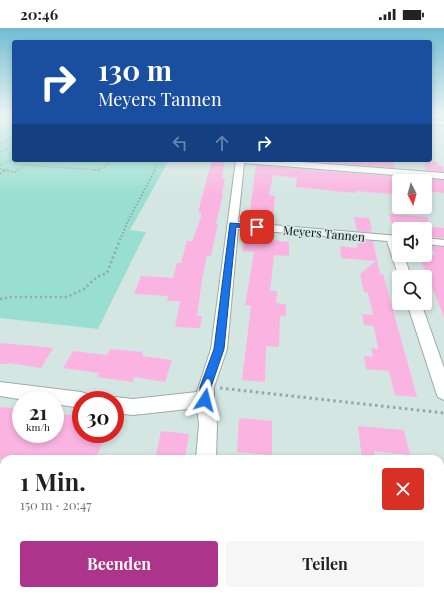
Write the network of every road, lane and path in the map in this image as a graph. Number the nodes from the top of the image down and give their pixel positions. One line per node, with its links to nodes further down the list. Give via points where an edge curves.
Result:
1 (12, 148): 2 (path)
2 (0, 152)
3 (12, 160): 8 (path)
4 (109, 162): 10 (path, via 98,170 23,165 16,172)
5 (158, 162): 17 (path, via 128,220 107,273 67,297)
6 (241, 162): 13 (street)
7 (266, 162): 12 (street)
8 (0, 165)
9 (0, 169): 10 (path)
10 (5, 170): 11 (path)
11 (0, 174)
12 (444, 176)
13 (233, 225): 14 (street, Meyers Tannen); 21 (street, via 219,349)
14 (392, 239)
15 (432, 242): 16 (street)
16 (444, 243)
17 (0, 299)
18 (416, 310): 20 (street)
19 (0, 389): 22 (street)
20 (444, 392)
21 (205, 393): 23 (street, via 193,400); 24 (path); 25 (street, via 208,424)
22 (72, 399)
23 (124, 406)
24 (444, 413)
25 (206, 455)

